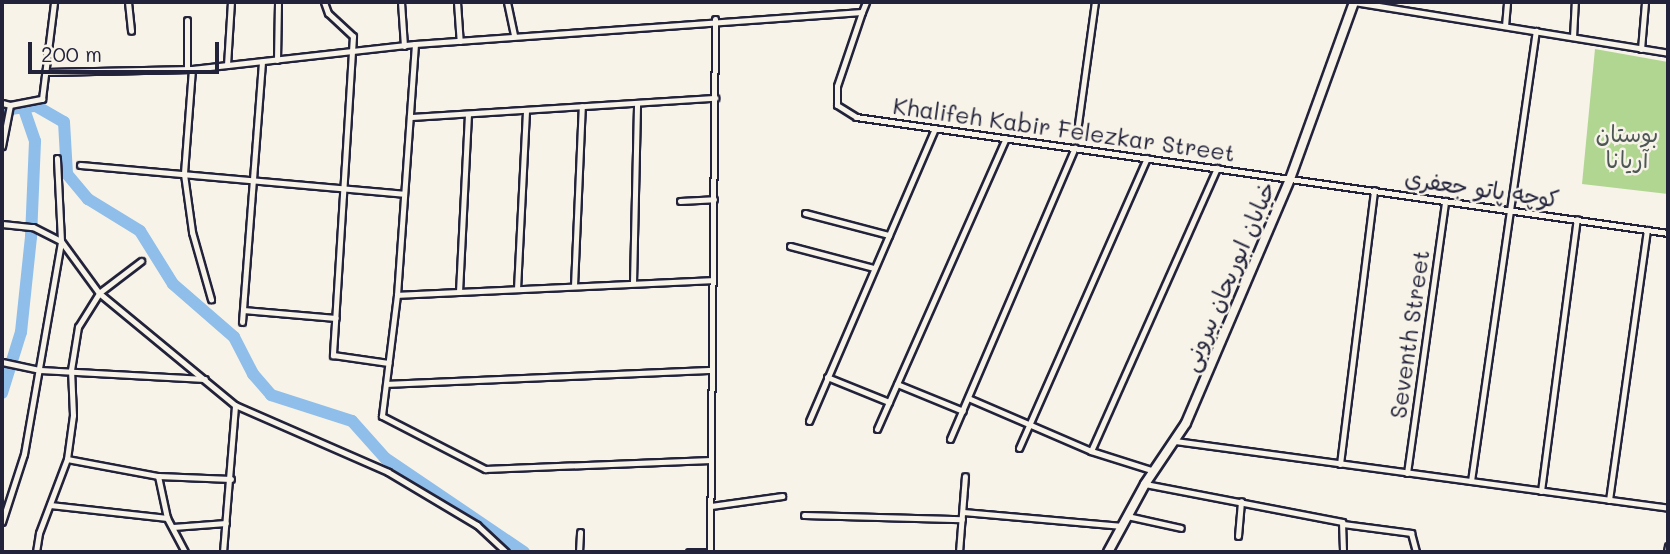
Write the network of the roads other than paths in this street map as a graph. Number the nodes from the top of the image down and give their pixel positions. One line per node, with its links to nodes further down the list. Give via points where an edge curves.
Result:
1 (54, 2): 33 (street)
2 (128, 2): 19 (street)
3 (231, 2): 31 (street)
4 (278, 2): 29 (street)
5 (324, 2): 27 (street, via 328,13 353,36)
6 (401, 2): 25 (street)
7 (457, 2): 23 (street)
8 (508, 2): 21 (street)
9 (866, 2): 15 (street)
10 (1095, 2): 42 (street)
11 (1354, 2): 18 (street); 52 (street, خیابان ابوریحان بیرونی)
12 (1507, 2): 18 (street)
13 (1575, 2): 22 (street)
14 (1645, 2): 26 (street)
15 (862, 12): 16 (street); 43 (street, Khalifeh Kabir Felezkar Street, via 837,86 837,105 856,117)
16 (715, 19): 21 (street); 34 (street)
17 (187, 20): 32 (street)
18 (1505, 26): 20 (street)
19 (131, 31)
20 (1536, 32): 22 (street); 60 (street)
21 (514, 36): 23 (street)
22 (1573, 37): 26 (street)
23 (460, 41): 24 (street)
24 (415, 44): 25 (street); 41 (street)
25 (404, 46): 27 (street)
26 (1641, 49): 28 (street)
27 (353, 51): 29 (street); 54 (street)
28 (1668, 53)
29 (277, 60): 30 (street)
30 (262, 61): 31 (street); 53 (street)
31 (227, 65): 32 (street)
32 (190, 69): 33 (street); 51 (street)
33 (46, 72): 37 (street, via 42,99)
34 (715, 97): 36 (street); 57 (street)
35 (2, 103): 37 (street)
36 (638, 103): 38 (street); 72 (street)
37 (10, 106): 45 (street)
38 (582, 106): 39 (street); 73 (street)
39 (526, 110): 40 (street); 74 (street)
40 (468, 114): 41 (street); 75 (street)
41 (410, 117): 56 (street)
42 (1078, 124)
43 (935, 128): 44 (street, Khalifeh Kabir Felezkar Street); 66 (street)
44 (1006, 138): 46 (street, Khalifeh Kabir Felezkar Street); 90 (street)
45 (2, 146)
46 (1076, 148): 48 (street, Khalifeh Kabir Felezkar Street); 91 (street)
47 (57, 158): 67 (street)
48 (1147, 158): 50 (street, Khalifeh Kabir Felezkar Street); 96 (street)
49 (80, 164): 51 (street)
50 (1217, 168): 52 (street, Khalifeh Kabir Felezkar Street); 101 (street)
51 (184, 174): 53 (street); 78 (street, via 192,232)
52 (1290, 179): 55 (street, کوچه پاتو جعفری); 99 (street, خیابان ابوریحان بیرونی)
53 (253, 180): 54 (street); 79 (street)
54 (343, 189): 56 (street); 80 (street)
55 (1374, 190): 59 (street, کوچه پاتو جعفری); 104 (street)
56 (404, 194): 77 (street)
57 (714, 199): 58 (street); 71 (street)
58 (680, 201)
59 (1445, 201): 60 (street, کوچه پاتو جعفری); 106 (street, Seventh Street)
60 (1512, 211): 62 (street, کوچه پاتو جعفری); 110 (street)
61 (805, 213): 66 (street)
62 (1577, 219): 64 (street, کوچه پاتو جعفری); 112 (street)
63 (2, 224): 67 (street, via 33,227)
64 (1647, 230): 65 (street, کوچه پاتو جعفری); 114 (street)
65 (1668, 233)
66 (889, 235): 70 (street)
67 (61, 241): 76 (street); 84 (street)
68 (790, 246): 70 (street)
69 (142, 261): 76 (street)
70 (874, 268): 87 (street)
71 (713, 280): 72 (street); 86 (street)
72 (633, 284): 73 (street)
73 (574, 286): 74 (street)
74 (517, 289): 75 (street)
75 (459, 292): 77 (street)
76 (99, 293): 85 (street, via 78,327); 88 (street)
77 (397, 295): 83 (street)
78 (211, 299)
79 (243, 310): 80 (street); 81 (street)
80 (336, 318): 83 (street, via 333,355)
81 (242, 323)
82 (4, 363): 84 (street)
83 (388, 363): 89 (street)
84 (40, 370): 85 (street); 123 (street, via 24,454)
85 (71, 370): 88 (street); 102 (street, via 73,415)
86 (712, 370): 89 (street); 103 (street)
87 (827, 377): 92 (street); 95 (street)
88 (205, 379): 93 (street)
89 (387, 384): 103 (street, via 382,416 485,469)
90 (897, 384): 92 (street); 94 (street)
91 (968, 398): 94 (street); 96 (street)
92 (889, 402): 97 (street)
93 (235, 405): 109 (street); 135 (street, via 388,472 477,525)
94 (963, 411): 98 (street)
95 (809, 421)
96 (1030, 425): 100 (street); 101 (street)
97 (877, 429)
98 (950, 439)
99 (1175, 441): 104 (street); 105 (street, خیابان ابوریحان بیرونی)
100 (1019, 448)
101 (1091, 451): 105 (street)
102 (67, 459): 107 (street); 116 (street)
103 (711, 460): 117 (street)
104 (1340, 464): 106 (street)
105 (1154, 471): 111 (street, خیابان ابوریحان بیرونی)
106 (1407, 472): 110 (street)
107 (158, 476): 109 (street); 122 (street)
108 (965, 476): 119 (street)
109 (231, 479): 124 (street)
110 (1471, 481): 112 (street)
111 (1145, 484): 115 (street); 121 (street, خیابان ابوریحان بیرونی)
112 (1541, 491): 114 (street)
113 (782, 496): 117 (street)
114 (1609, 500): 118 (street)
115 (1241, 501): 125 (street); 130 (street)
116 (50, 505): 122 (street); 132 (street)
117 (711, 506): 138 (street)
118 (1668, 508)
119 (963, 515): 120 (street); 126 (street); 139 (street)
120 (804, 516)
121 (1127, 516): 126 (street, خیابان ابوریحان بیرونی); 128 (street)
122 (167, 518): 127 (street)
123 (2, 522)
124 (226, 523): 127 (street); 134 (street)
125 (1343, 524): 141 (street); 142 (street, via 1411,533)
126 (1122, 526): 140 (street, خیابان ابوریحان بیرونی)
127 (173, 527): 133 (street)
128 (1181, 528)
129 (580, 533): 136 (street)
130 (1238, 536)
131 (1668, 546): 143 (street)
132 (36, 552)
133 (185, 552)
134 (223, 552)
135 (506, 552)
136 (579, 552)
137 (689, 552): 138 (street)
138 (710, 552)
139 (959, 552)
140 (1108, 552)
141 (1343, 552)
142 (1416, 552)
143 (1667, 552)

